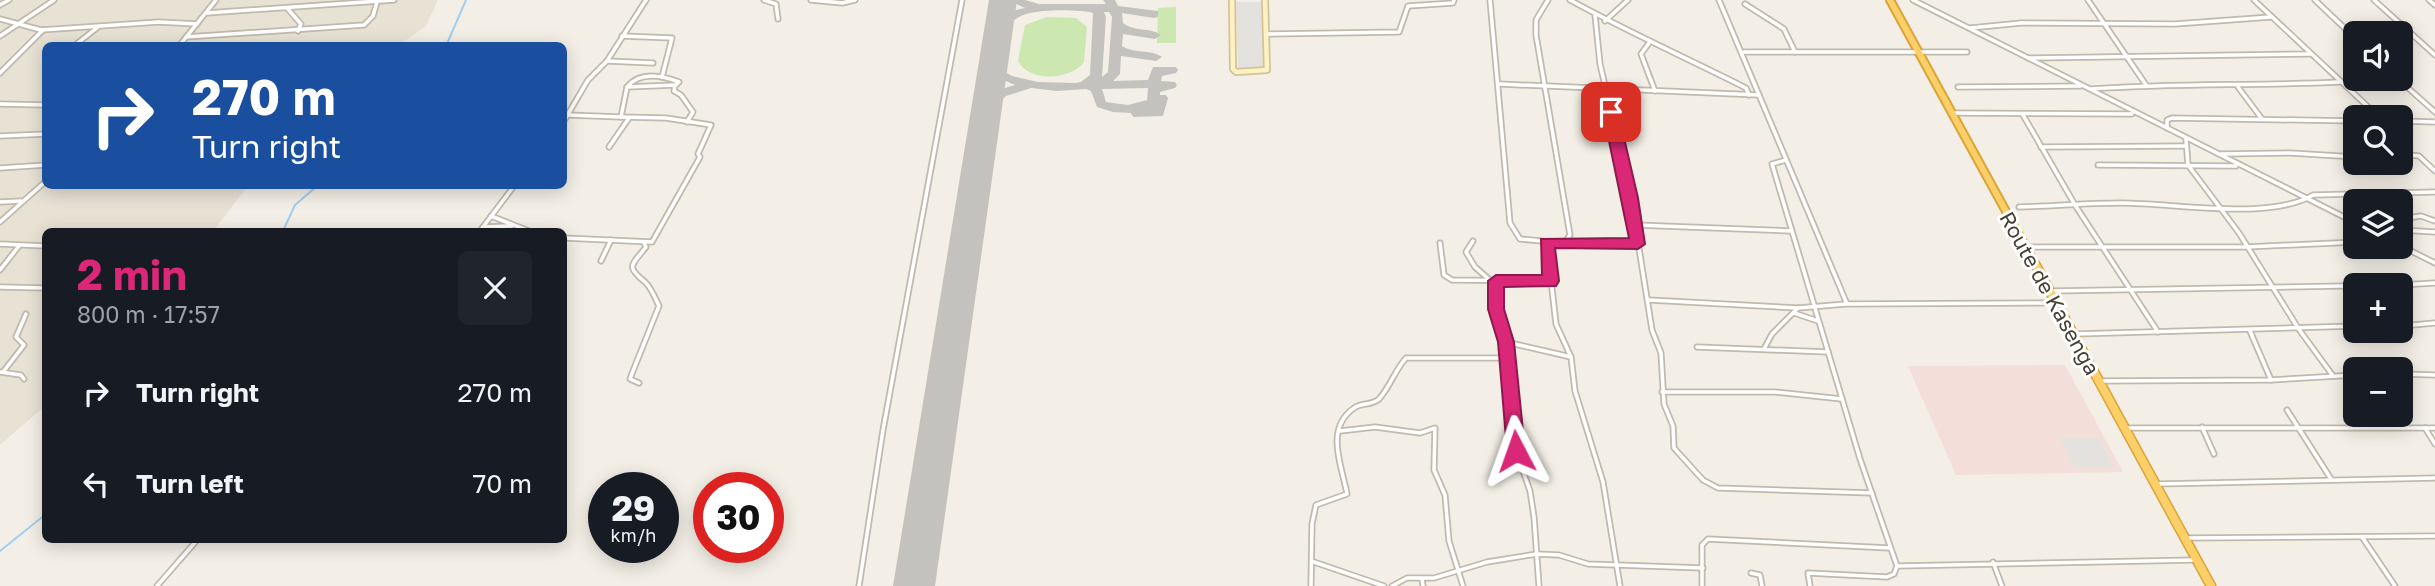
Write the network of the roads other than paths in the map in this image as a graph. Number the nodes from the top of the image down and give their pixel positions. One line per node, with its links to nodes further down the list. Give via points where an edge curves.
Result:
1 (9, 0): 28 (street)
2 (54, 0): 38 (street)
3 (216, 0): 32 (street)
4 (333, 0): 29 (street)
5 (394, 0): 26 (street)
6 (646, 0): 48 (street)
7 (764, 0): 36 (street, via 776,4)
8 (811, 0): 9 (street)
9 (855, 0)
10 (962, 0): 223 (street)
11 (1232, 0): 46 (main road, via 1233,71 1268,68)
12 (1265, 0): 46 (main road)
13 (1454, 0): 46 (street, via 1408,6 1399,32)
14 (1490, 0): 66 (street)
15 (1548, 0): 68 (street, via 1535,26)
16 (1570, 0): 33 (street)
17 (1628, 0): 37 (street)
18 (1720, 0): 53 (street)
19 (1889, 0): 56 (highway, Route de Kasenga)
20 (1913, 0): 43 (street)
21 (2088, 0): 40 (street)
22 (2254, 0): 34 (street)
23 (2315, 0): 42 (street)
24 (2374, 0): 59 (street)
25 (2429, 0): 30 (street)
26 (377, 2): 29 (street); 45 (street, via 367,24)
27 (1745, 4): 54 (street, via 1784,29)
28 (0, 5)
29 (330, 5): 31 (street)
30 (2435, 5)
31 (287, 8): 32 (street); 45 (street, via 300,24)
32 (206, 13): 39 (street)
33 (1595, 15): 37 (street); 74 (street, via 1600,64)
34 (2270, 17): 40 (street); 57 (street)
35 (0, 19): 38 (street)
36 (778, 19)
37 (1605, 21): 52 (street)
38 (17, 24): 44 (street); 47 (street)
39 (197, 24): 41 (street); 49 (street)
40 (2103, 24): 43 (street, via 2021,23); 58 (street)
41 (100, 26): 44 (street); 50 (street)
42 (2343, 27)
43 (1968, 29): 60 (street)
44 (43, 30): 63 (street)
45 (298, 31): 49 (street)
46 (1266, 34)
47 (0, 36)
48 (622, 36): 61 (street); 64 (street, via 672,38)
49 (186, 37): 51 (street)
50 (79, 42)
51 (182, 42)
52 (1649, 43): 76 (street, via 1641,54); 78 (street, via 1746,88)
53 (1743, 52): 54 (street); 79 (street)
54 (1795, 52): 56 (street)
55 (1967, 52): 56 (street)
56 (1919, 54): 84 (highway, Route de Kasenga)
57 (2311, 54): 58 (street); 65 (street)
58 (2126, 55): 60 (street); 69 (street)
59 (2435, 55)
60 (2028, 58): 70 (street)
61 (607, 61): 62 (street); 87 (street, via 588,80)
62 (653, 63)
63 (0, 73)
64 (662, 77): 67 (street, via 678,81); 71 (street, via 639,77)
65 (2340, 82): 73 (street); 82 (street)
66 (1498, 84): 68 (street); 140 (street, via 1510,223 1520,239)
67 (676, 85): 71 (street); 93 (street, via 674,91 693,112)
68 (1543, 85): 74 (street); 138 (street, via 1570,235)
69 (2146, 85): 73 (street); 75 (street)
70 (2082, 86): 72 (street); 75 (street)
71 (627, 87): 88 (street)
72 (1958, 87)
73 (2238, 87): 90 (street)
74 (1608, 89): 76 (street); 126 (street)
75 (2088, 89): 85 (street)
76 (1655, 90): 78 (street)
77 (2411, 91): 83 (street)
78 (1749, 95): 79 (street)
79 (1759, 95): 105 (street)
80 (0, 104): 81 (street)
81 (42, 105)
82 (2366, 105)
83 (2435, 112)
84 (1951, 113): 86 (street); 146 (highway, Route de Kasenga)
85 (2134, 114): 86 (street); 95 (street)
86 (2023, 115): 99 (street)
87 (568, 116): 88 (street)
88 (621, 117): 89 (street)
89 (629, 118): 93 (street); 101 (street)
90 (2262, 120): 91 (street); 95 (street, via 2172,118 2167,120)
91 (2343, 121)
92 (2413, 121): 94 (street)
93 (687, 122): 137 (street, via 711,125 700,157 656,239)
94 (2435, 122)
95 (2167, 129): 98 (street)
96 (42, 134): 97 (street)
97 (0, 136)
98 (2186, 139): 100 (street); 102 (street)
99 (2041, 146): 100 (street); 118 (street)
100 (2186, 146): 107 (street)
101 (609, 147)
102 (2216, 154): 104 (street); 109 (street)
103 (2413, 155): 111 (street)
104 (2343, 156)
105 (1786, 160): 131 (street, via 1772,163); 165 (street)
106 (2098, 164): 107 (street)
107 (2188, 164): 109 (street); 120 (street)
108 (42, 166): 110 (street)
109 (2239, 166): 115 (street)
110 (0, 168)
111 (2435, 171)
112 (42, 184): 116 (street)
113 (512, 189): 121 (street)
114 (2435, 192): 115 (street, via 2313,195)
115 (2306, 199): 120 (street, via 2296,205); 122 (street)
116 (23, 201): 117 (street); 125 (street)
117 (0, 202)
118 (2075, 205): 119 (street); 120 (street); 147 (street)
119 (2019, 207)
120 (2217, 207): 148 (street)
121 (491, 216): 127 (street); 128 (street)
122 (2343, 217)
123 (2413, 217): 124 (street)
124 (2435, 221)
125 (0, 222)
126 (1635, 225): 131 (street); 143 (street)
127 (512, 226): 129 (street); 130 (street)
128 (483, 228)
129 (492, 228)
130 (519, 228)
131 (1791, 231): 166 (street)
132 (2413, 231): 133 (street)
133 (2435, 232)
134 (567, 238): 135 (street)
135 (611, 240): 137 (street); 150 (street)
136 (1473, 241): 153 (street, via 1466,255)
137 (643, 242): 191 (street, via 646,247 632,270 647,283 659,306 647,323 631,371 630,379)
138 (1565, 242): 140 (street); 143 (street)
139 (1440, 243): 153 (street, via 1448,279)
140 (1546, 243): 154 (street)
141 (2343, 243): 148 (street)
142 (0, 244): 144 (street)
143 (1638, 244): 163 (street)
144 (19, 246): 145 (street); 152 (street)
145 (42, 246)
146 (2025, 247): 147 (street); 161 (highway, Route de Kasenga)
147 (2105, 247): 148 (street); 162 (street)
148 (2246, 247): 158 (street)
149 (2413, 252): 151 (street)
150 (601, 261)
151 (2435, 262)
152 (0, 270)
153 (1493, 281): 154 (street); 177 (street)
154 (1551, 281): 181 (street, via 1556,324)
155 (2435, 283): 156 (street)
156 (2413, 284)
157 (2343, 285): 158 (street)
158 (2272, 286): 162 (street); 173 (street)
159 (0, 287): 160 (street)
160 (42, 288)
161 (2049, 291): 162 (street); 164 (highway, Route de Kasenga)
162 (2133, 291): 175 (street)
163 (1649, 300): 167 (street); 192 (street, via 1652,330 1661,353)
164 (2056, 303): 165 (street); 176 (highway, Route de Kasenga)
165 (1847, 304): 166 (street)
166 (1815, 307): 167 (street); 169 (street)
167 (1796, 310): 169 (street); 179 (street)
168 (26, 314): 183 (street, via 16,337 24,345)
169 (1818, 321): 180 (street)
170 (2435, 323): 171 (street)
171 (2413, 325)
172 (2343, 326): 173 (street)
173 (2298, 328): 174 (street); 186 (street)
174 (2250, 330): 175 (street); 189 (street)
175 (2158, 332): 176 (street)
176 (2073, 334): 190 (highway, Route de Kasenga)
177 (1506, 342): 181 (street); 182 (street)
178 (1697, 347): 179 (street)
179 (1764, 349): 180 (street)
180 (1828, 352): 193 (street)
181 (1570, 357): 216 (street, via 1575,391 1603,482)
182 (1508, 358): 200 (street, via 1406,358 1375,402 1352,409); 212 (street, via 1514,439 1530,491)
183 (2, 372): 188 (street)
184 (2413, 374): 185 (street)
185 (2435, 375)
186 (2333, 376): 187 (street); 189 (street)
187 (2343, 376)
188 (24, 379)
189 (2271, 380): 190 (street)
190 (2099, 381): 196 (highway, Route de Kasenga)
191 (639, 383)
192 (1662, 391): 193 (street, via 1775,392); 206 (street, via 1676,453 1710,485)
193 (1842, 399): 206 (street)
194 (2287, 410): 197 (street)
195 (2202, 427): 196 (street); 197 (street); 202 (street)
196 (2124, 428): 205 (highway, Route de Kasenga)
197 (2300, 428): 198 (street); 204 (street)
198 (2425, 428): 199 (street); 201 (street)
199 (2434, 428)
200 (1339, 431): 214 (street, via 1335,453 1347,494 1316,505 1310,520); 219 (street, via 1375,427 1420,433 1435,428 1434,470 1445,495 1449,541)
201 (2435, 444)
202 (2214, 454)
203 (2435, 478): 204 (street)
204 (2332, 480): 205 (street)
205 (2155, 484): 209 (highway, Route de Kasenga)
206 (1872, 493): 211 (street)
207 (2435, 536): 208 (street)
208 (2362, 537): 209 (street); 236 (street)
209 (2185, 538): 213 (highway, Route de Kasenga)
210 (195, 543): 222 (street)
211 (1889, 548): 217 (street); 218 (street, via 1708,539 1702,545)
212 (1537, 554): 216 (street); 219 (street); 229 (street)
213 (2196, 560): 215 (street); 235 (highway, Route de Kasenga)
214 (1314, 562): 224 (street); 225 (street)
215 (1993, 562): 217 (street); 234 (street)
216 (1617, 566): 218 (street); 230 (street)
217 (1897, 566): 233 (street, via 1887,577 1808,573)
218 (1703, 568): 231 (street)
219 (1458, 572): 221 (street); 228 (street)
220 (1751, 573): 232 (street, via 1760,575)
221 (1422, 579): 226 (street, via 1407,578); 227 (street)
222 (157, 586)
223 (859, 586)
224 (1311, 586)
225 (1384, 586)
226 (1392, 586)
227 (1423, 586)
228 (1463, 586)
229 (1539, 586)
230 (1620, 586)
231 (1702, 586)
232 (1762, 586)
233 (1810, 586)
234 (2002, 586)
235 (2211, 586)
236 (2395, 586)

